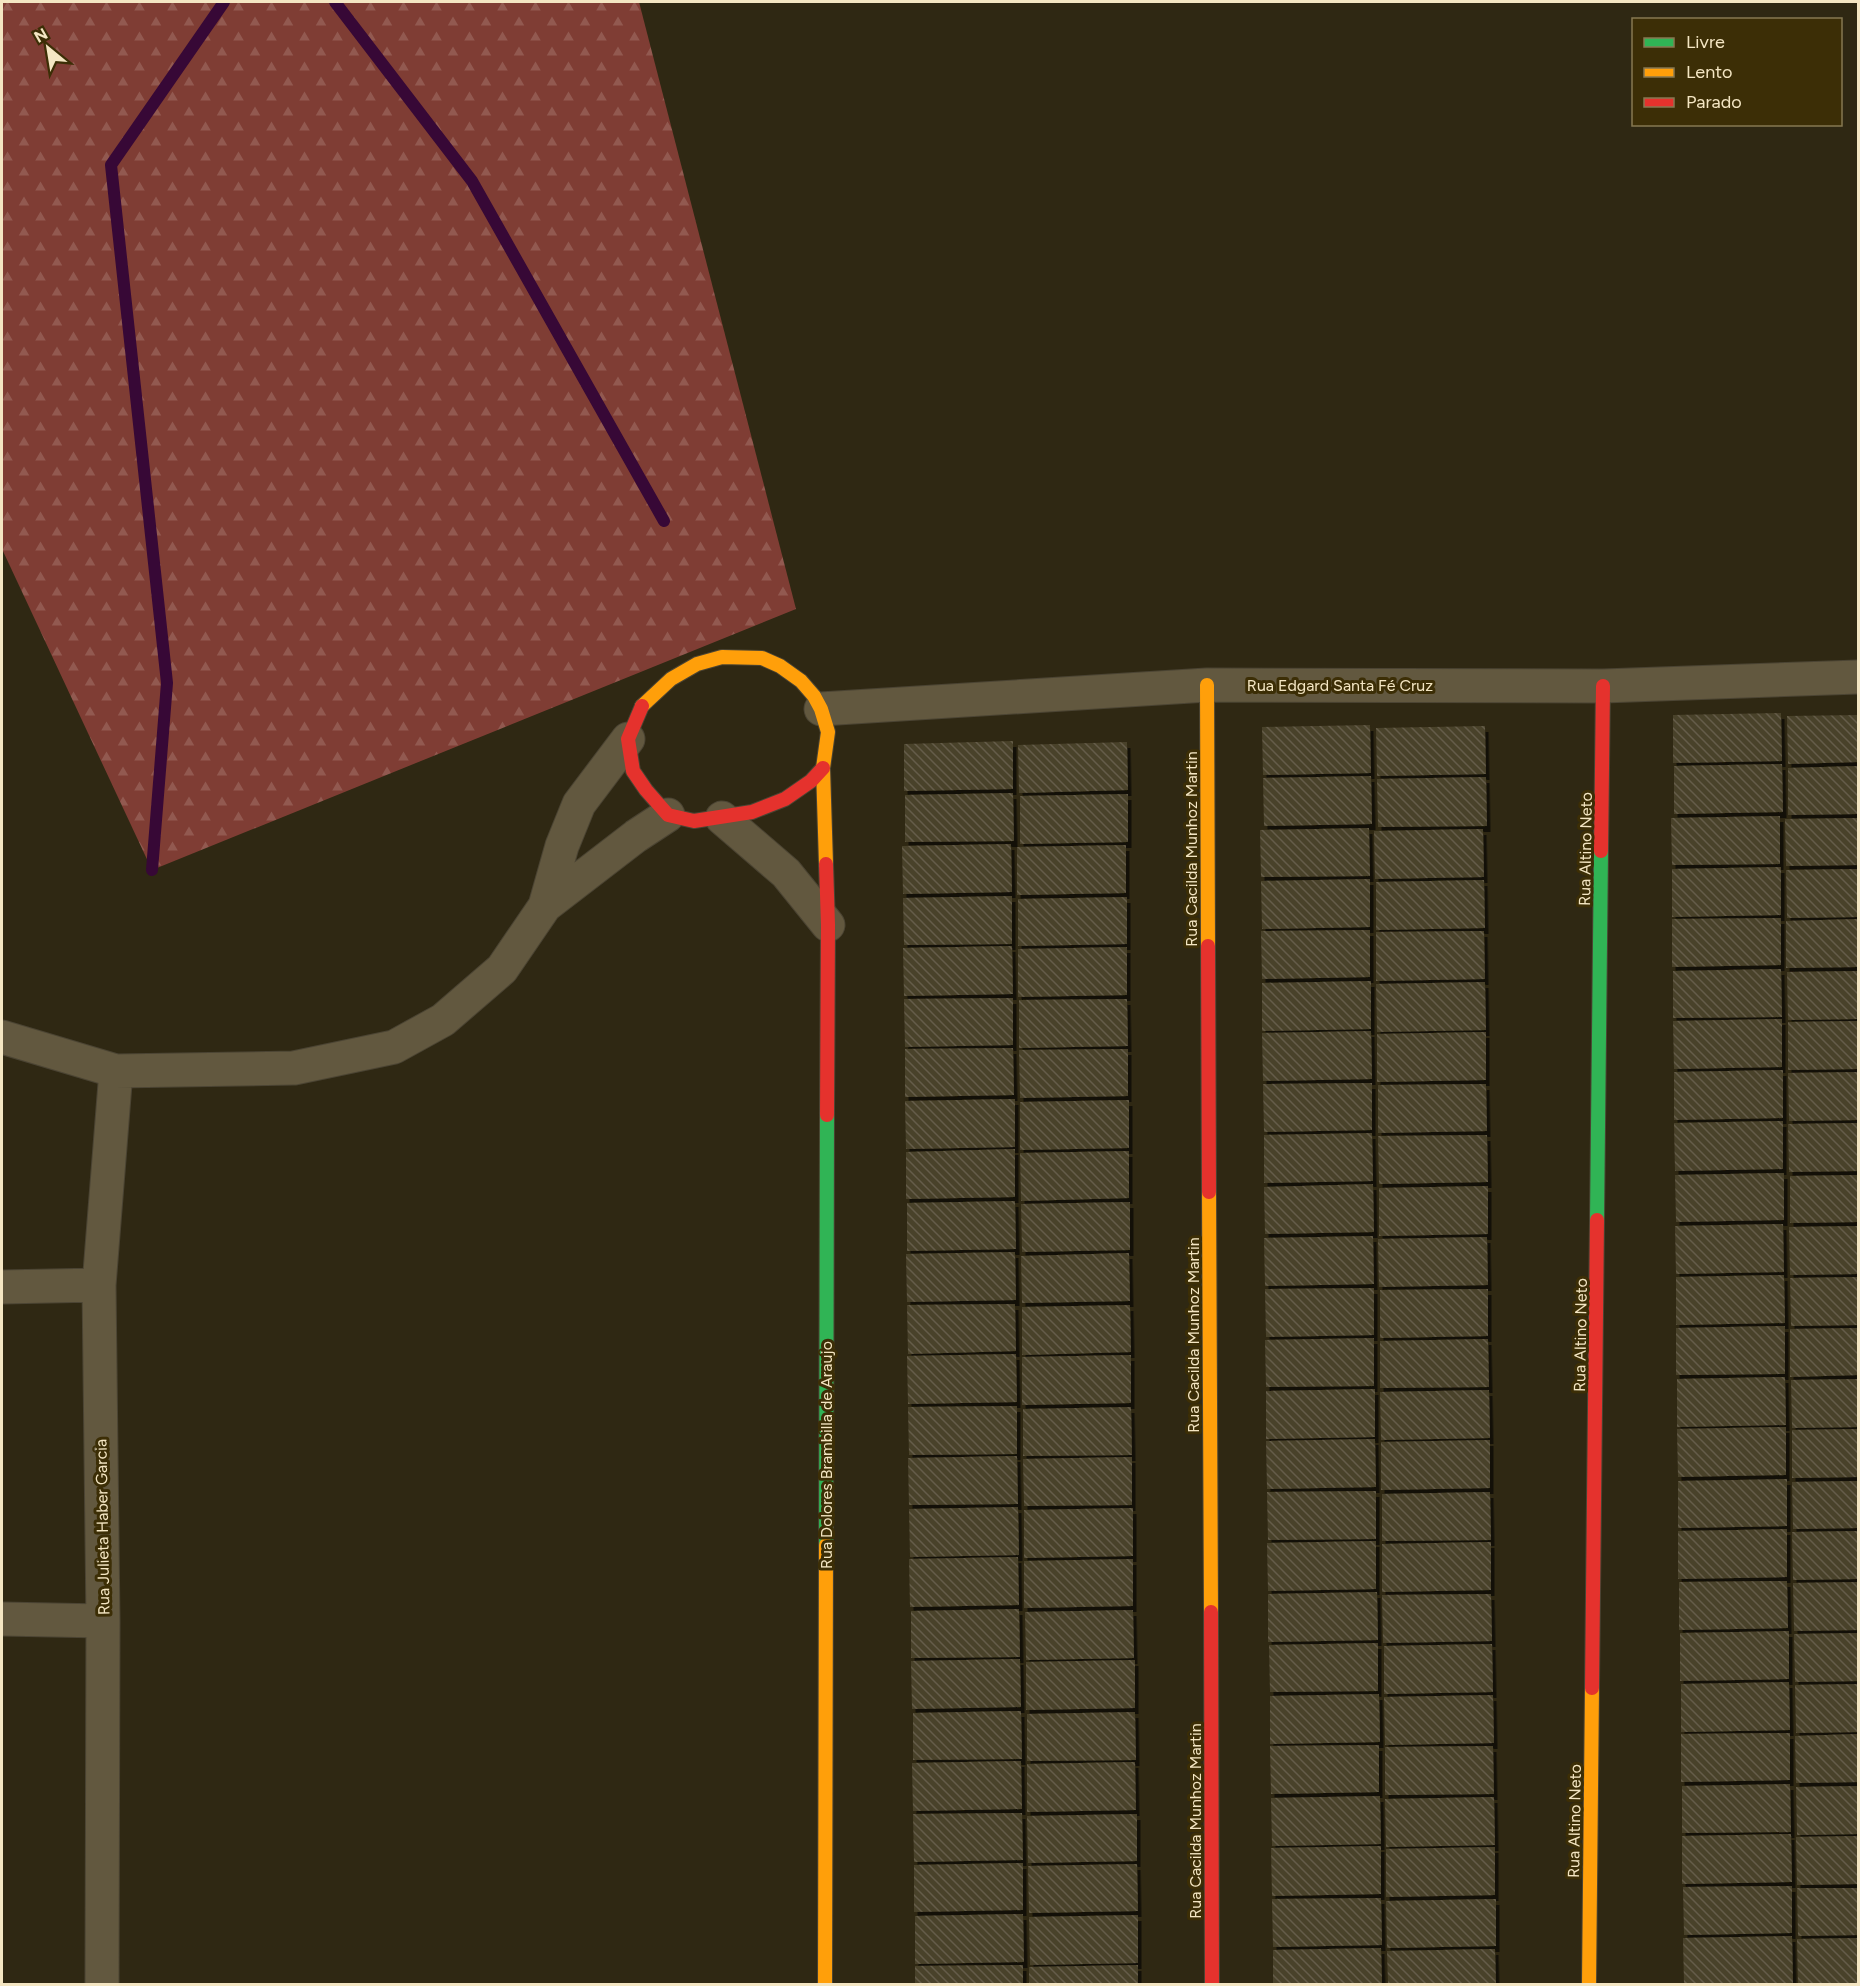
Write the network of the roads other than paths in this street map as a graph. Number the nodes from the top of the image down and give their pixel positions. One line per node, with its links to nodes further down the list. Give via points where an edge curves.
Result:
1 (1858, 677): 3 (street, Rua Edgard Santa Fé Cruz)
2 (1207, 685): 3 (street, Rua Edgard Santa Fé Cruz); 4 (street, Rua Edgard Santa Fé Cruz); 19 (street, Rua Cacilda Munhoz Martin)
3 (1603, 686): 20 (street, Rua Altino Neto)
4 (821, 709): 5 (street, via 801,681 780,666 762,658 723,657 697,664 671,679 642,705); 6 (street, via 828,732)
5 (628, 739): 7 (street, via 633,771); 9 (street, via 579,804)
6 (823, 768): 8 (street, via 785,799 752,813); 10 (street, Rua Dolores Brambilla de Araujo)
7 (668, 814): 8 (street, via 694,821); 9 (street)
8 (722, 818): 10 (street, via 786,873)
9 (545, 906): 12 (street, via 502,969 443,1020 394,1047 294,1068)
10 (828, 925): 18 (street, Rua Dolores Brambilla de Araujo)
11 (2, 1036): 12 (street)
12 (116, 1071): 13 (street, Rua Julieta Haber Garcia)
13 (99, 1285): 14 (street); 16 (street, Rua Julieta Haber Garcia)
14 (2, 1287)
15 (2, 1619): 16 (street)
16 (104, 1621): 17 (street, Rua Julieta Haber Garcia)
17 (102, 1984)
18 (825, 1984)
19 (1212, 1984)
20 (1589, 1984)

